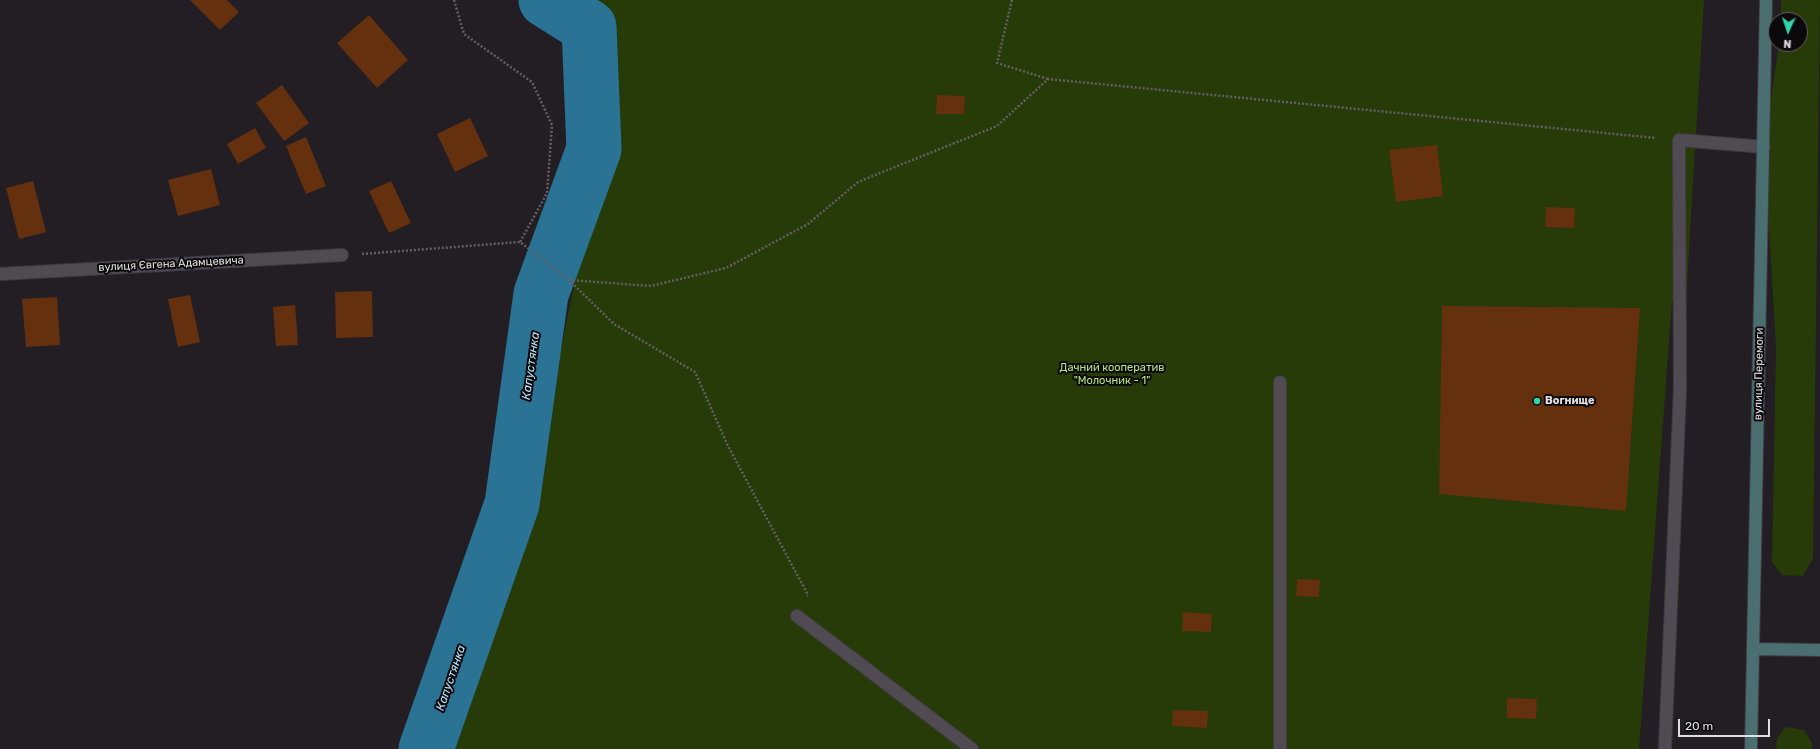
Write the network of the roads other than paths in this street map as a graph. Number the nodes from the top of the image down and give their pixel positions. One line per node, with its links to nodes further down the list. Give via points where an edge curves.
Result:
1 (1766, 0): 2 (main road, вулиця Перемоги)
2 (1764, 147): 7 (main road, вулиця Перемоги); 11 (street, via 1679,140 1680,389)
3 (342, 255): 4 (street, вулиця Євгена Адамцевича)
4 (0, 274)
5 (1280, 382): 10 (street)
6 (797, 616): 9 (street)
7 (1753, 649): 8 (main road); 12 (main road, вулиця Перемоги)
8 (1820, 650)
9 (972, 749)
10 (1280, 749)
11 (1665, 749)
12 (1751, 749)

